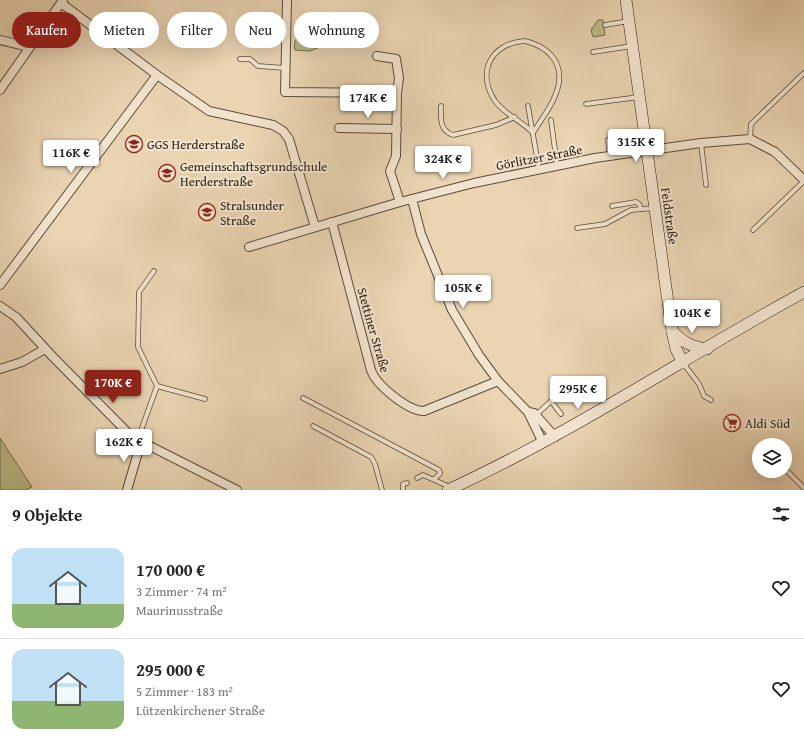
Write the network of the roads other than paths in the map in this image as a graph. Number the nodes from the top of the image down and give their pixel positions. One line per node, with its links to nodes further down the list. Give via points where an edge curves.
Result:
1 (287, 0): 14 (street)
2 (626, 0): 5 (main road, Feldstraße)
3 (62, 1): 4 (street); 16 (street)
4 (54, 12)
5 (629, 21): 6 (lane); 9 (main road, Feldstraße)
6 (605, 25)
7 (0, 40): 8 (street)
8 (12, 43)
9 (632, 46): 11 (lane); 19 (main road, Feldstraße)
10 (28, 48): 17 (street)
11 (593, 52)
12 (377, 56): 18 (street, via 396,59)
13 (240, 59): 14 (lane, via 250,59 258,66)
14 (285, 68): 18 (street, via 285,92)
15 (804, 73): 28 (lane, via 751,124)
16 (157, 76): 43 (street, via 209,111 273,125 283,131 289,139); 48 (street)
17 (0, 90)
18 (398, 93): 26 (street)
19 (639, 97): 20 (lane); 31 (main road, Feldstraße)
20 (586, 104)
21 (441, 106): 23 (lane, via 441,125 446,132 453,134 496,125)
22 (528, 106): 27 (lane)
23 (515, 117): 27 (lane, via 526,124); 27 (lane, via 495,101 489,84 488,70 493,56 502,47 508,43 525,41 542,46 557,62 558,67 557,91)
24 (551, 120): 33 (lane)
25 (339, 128): 26 (street)
26 (397, 129): 38 (street, via 396,156 390,171)
27 (533, 133): 34 (lane)
28 (750, 139): 30 (street, Görlitzer Straße); 35 (street, via 775,152)
29 (608, 140): 32 (lane)
30 (701, 143): 31 (street, Görlitzer Straße); 36 (lane)
31 (646, 151): 32 (street, Görlitzer Straße); 40 (main road, Feldstraße)
32 (610, 156): 33 (street, Görlitzer Straße)
33 (557, 165): 34 (street, Görlitzer Straße)
34 (539, 169): 37 (street, Görlitzer Straße)
35 (804, 180): 45 (lane)
36 (706, 185)
37 (412, 199): 38 (street, Görlitzer Straße); 56 (street, via 421,234 452,310)
38 (400, 202): 42 (street, Görlitzer Straße)
39 (612, 206): 41 (lane, via 636,202)
40 (654, 208): 41 (lane); 51 (main road, Feldstraße)
41 (641, 209): 44 (lane, via 627,211 616,220 605,224)
42 (332, 222): 43 (street, Görlitzer Straße); 56 (street, Stettiner Straße, via 376,381 419,411)
43 (315, 227): 46 (street, Görlitzer Straße)
44 (577, 228)
45 (753, 230)
46 (249, 247)
47 (154, 271): 57 (lane, via 139,292 138,347)
48 (0, 284)
49 (804, 292): 53 (main road)
50 (0, 306): 52 (street, via 16,317)
51 (672, 331): 53 (main road, via 688,345); 54 (main road, Feldstraße, via 676,349)
52 (45, 349): 55 (street, via 22,362); 65 (street, via 132,437)
53 (707, 349): 54 (main road)
54 (683, 363): 60 (lane, via 699,384 704,396); 64 (main road)
55 (0, 369)
56 (498, 381): 61 (street)
57 (157, 386): 59 (lane); 65 (lane)
58 (303, 398): 69 (lane, via 439,470 440,474)
59 (205, 399)
60 (711, 400)
61 (532, 414): 62 (lane, via 551,401); 64 (street); 66 (street)
62 (561, 414)
63 (313, 426): 75 (lane, via 371,457)
64 (555, 437): 66 (main road)
65 (139, 441): 73 (street); 74 (street)
66 (543, 443): 72 (main road)
67 (792, 476): 71 (lane)
68 (417, 478): 69 (lane, via 423,475)
69 (434, 479): 72 (lane)
70 (406, 483): 76 (lane, via 403,484)
71 (804, 488)
72 (450, 489)
73 (127, 490)
74 (237, 490)
75 (382, 490)
76 (403, 490)

